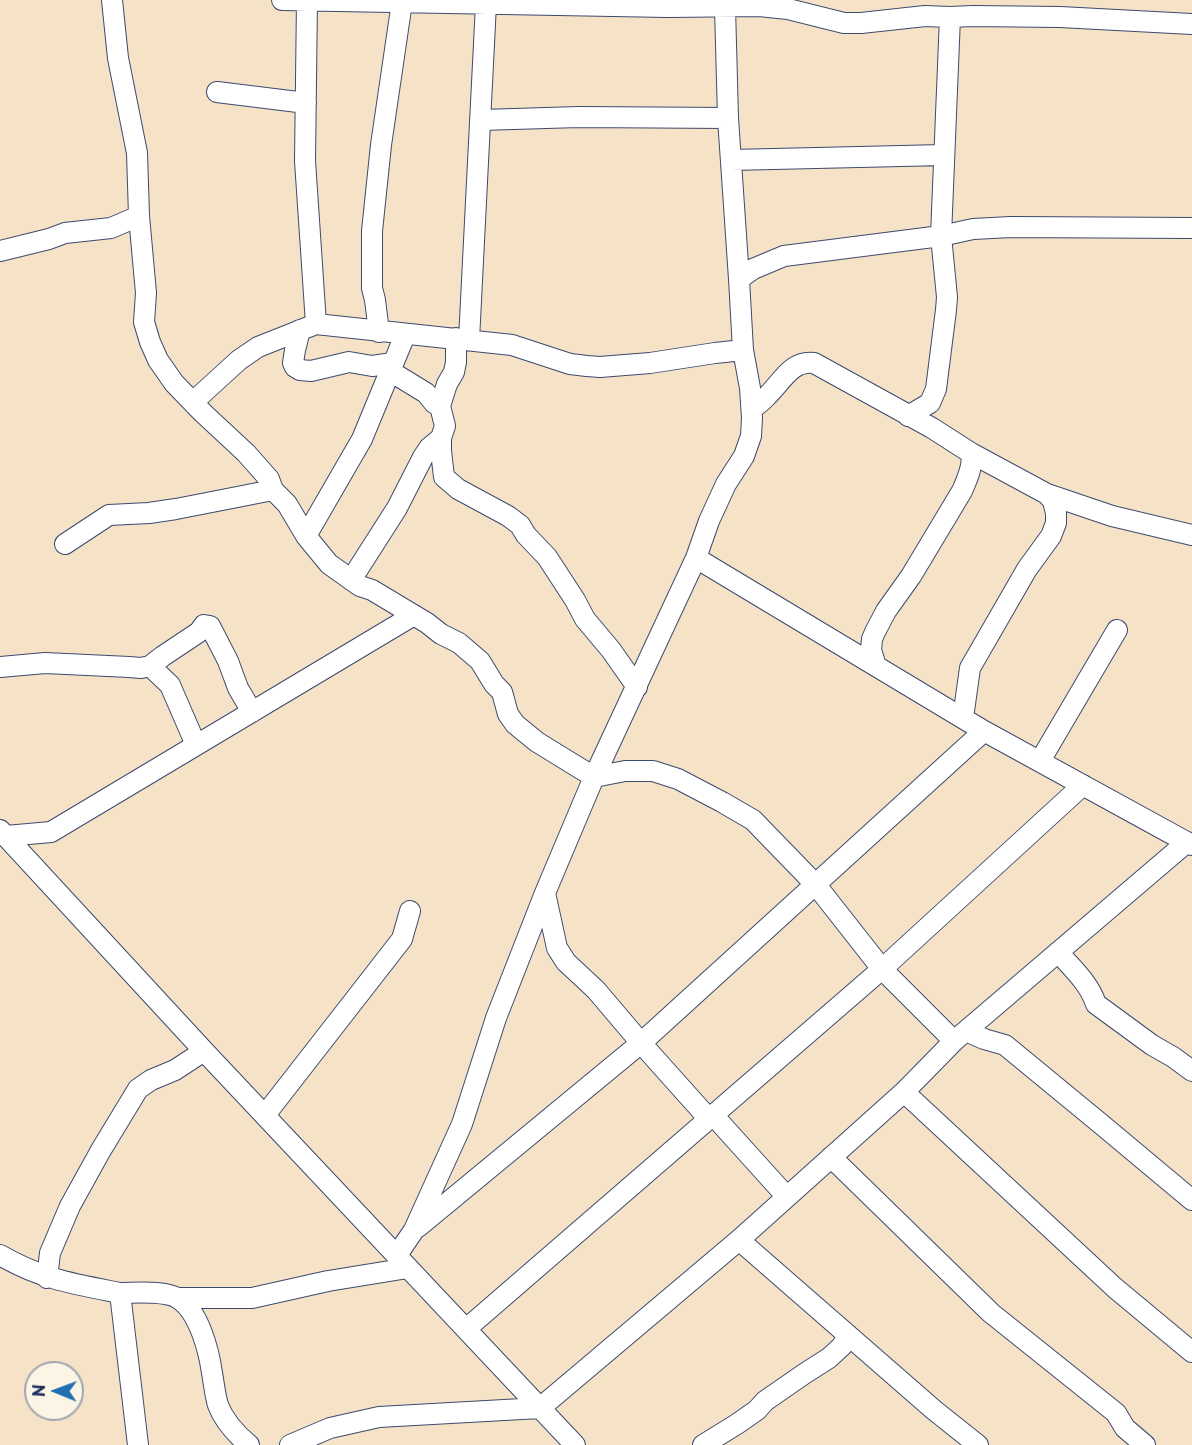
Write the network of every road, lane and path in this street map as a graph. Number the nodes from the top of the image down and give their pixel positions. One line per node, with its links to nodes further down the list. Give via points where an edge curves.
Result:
1 (112, 0): 18 (street, via 118,58 137,153)
2 (282, 0): 3 (street)
3 (291, 0): 4 (street)
4 (307, 0): 5 (street); 13 (street)
5 (402, 2): 6 (street); 24 (street, via 372,231 372,288)
6 (477, 2): 7 (street); 15 (street)
7 (684, 3): 8 (street)
8 (725, 7): 10 (street, via 788,9 844,23); 14 (street)
9 (973, 8): 10 (street); 11 (street)
10 (950, 17): 16 (street)
11 (1192, 24)
12 (216, 92): 13 (street)
13 (306, 103): 23 (street)
14 (728, 118): 15 (street); 17 (street)
15 (481, 120): 26 (street)
16 (944, 155): 17 (street); 20 (street)
17 (731, 160): 22 (street)
18 (139, 216): 21 (street, via 111,228 65,232); 29 (street, via 146,293 144,322 158,360)
19 (1192, 228): 20 (street, via 1011,227)
20 (941, 236): 22 (street, via 784,256); 30 (street, via 947,297 936,390)
21 (0, 251)
22 (739, 279): 27 (street)
23 (308, 327): 24 (street); 28 (street, via 293,357 292,363 300,370 349,362); 29 (street, via 258,347)
24 (379, 332): 25 (street)
25 (405, 335): 26 (street); 28 (street)
26 (462, 339): 27 (street, via 512,345 570,364 600,367); 31 (street)
27 (744, 350): 32 (street)
28 (392, 367): 31 (street); 40 (street, via 362,438)
29 (193, 402): 37 (street, via 246,453 269,479)
30 (930, 403): 33 (street); 34 (street)
31 (440, 406): 35 (street, via 445,426)
32 (752, 409): 33 (street, via 790,371 805,362 814,363); 42 (street, via 751,436 744,456 726,484)
33 (908, 416): 34 (street)
34 (932, 428): 36 (street)
35 (441, 438): 43 (street, via 423,456 397,508); 49 (street, via 444,477 520,525 547,557 585,619)
36 (971, 453): 38 (street); 47 (street, via 962,491 874,632 871,650)
37 (273, 490): 40 (street, via 287,504); 41 (street, via 177,510 108,515)
38 (1047, 494): 39 (street, via 1112,516); 51 (street, via 1053,501 1056,523 970,668)
39 (1192, 535)
40 (306, 536): 43 (street, via 328,564)
41 (65, 544)
42 (696, 558): 47 (street); 49 (street)
43 (351, 580): 44 (street)
44 (414, 615): 50 (street); 55 (street, via 480,661 502,692 515,724)
45 (1117, 630): 54 (street)
46 (150, 666): 48 (street, via 45,663); 50 (street, via 204,625 210,626); 53 (street, via 170,684)
47 (876, 666): 51 (street)
48 (0, 667)
49 (637, 687): 55 (street)
50 (252, 712): 53 (street)
51 (963, 718): 52 (street)
52 (984, 731): 54 (street); 59 (street)
53 (196, 745): 57 (street, via 51,832)
54 (1040, 761): 56 (street)
55 (594, 777): 59 (street, via 653,771 678,779 753,820); 60 (street)
56 (1083, 785): 58 (street); 63 (street)
57 (3, 833): 66 (street)
58 (1189, 844): 62 (street)
59 (816, 885): 63 (street); 65 (street)
60 (545, 893): 65 (street, via 557,948); 74 (street, via 496,1018 462,1124)
61 (410, 910): 69 (street, via 402,939)
62 (1058, 952): 64 (street); 67 (street, via 1087,984 1096,1004)
63 (882, 969): 64 (street); 70 (street)
64 (960, 1036): 68 (street); 73 (street, via 1005,1045)
65 (641, 1043): 70 (street); 74 (street)
66 (204, 1051): 69 (street); 78 (street, via 138,1089 70,1206 50,1253)
67 (1192, 1071)
68 (904, 1092): 71 (street); 83 (street, via 1115,1288)
69 (265, 1115): 77 (street)
70 (711, 1117): 72 (street); 81 (street)
71 (831, 1157): 72 (street); 91 (street, via 991,1313 1116,1413 1125,1428)
72 (787, 1197): 75 (street)
73 (1192, 1200)
74 (414, 1230): 77 (street)
75 (739, 1240): 82 (street); 84 (street)
76 (0, 1255): 78 (street)
77 (402, 1262): 80 (street, via 252,1298); 81 (street)
78 (47, 1278): 79 (street)
79 (120, 1293): 80 (street); 85 (street)
80 (179, 1298): 86 (street, via 195,1316 210,1356 217,1403 223,1416)
81 (466, 1329): 84 (street)
82 (848, 1335): 89 (street, via 829,1358); 90 (street)
83 (1192, 1352)
84 (540, 1408): 87 (street, via 379,1417 330,1428); 88 (street)
85 (138, 1445)
86 (249, 1445)
87 (290, 1445)
88 (575, 1445)
89 (703, 1445)
90 (978, 1445)
91 (1145, 1445)

